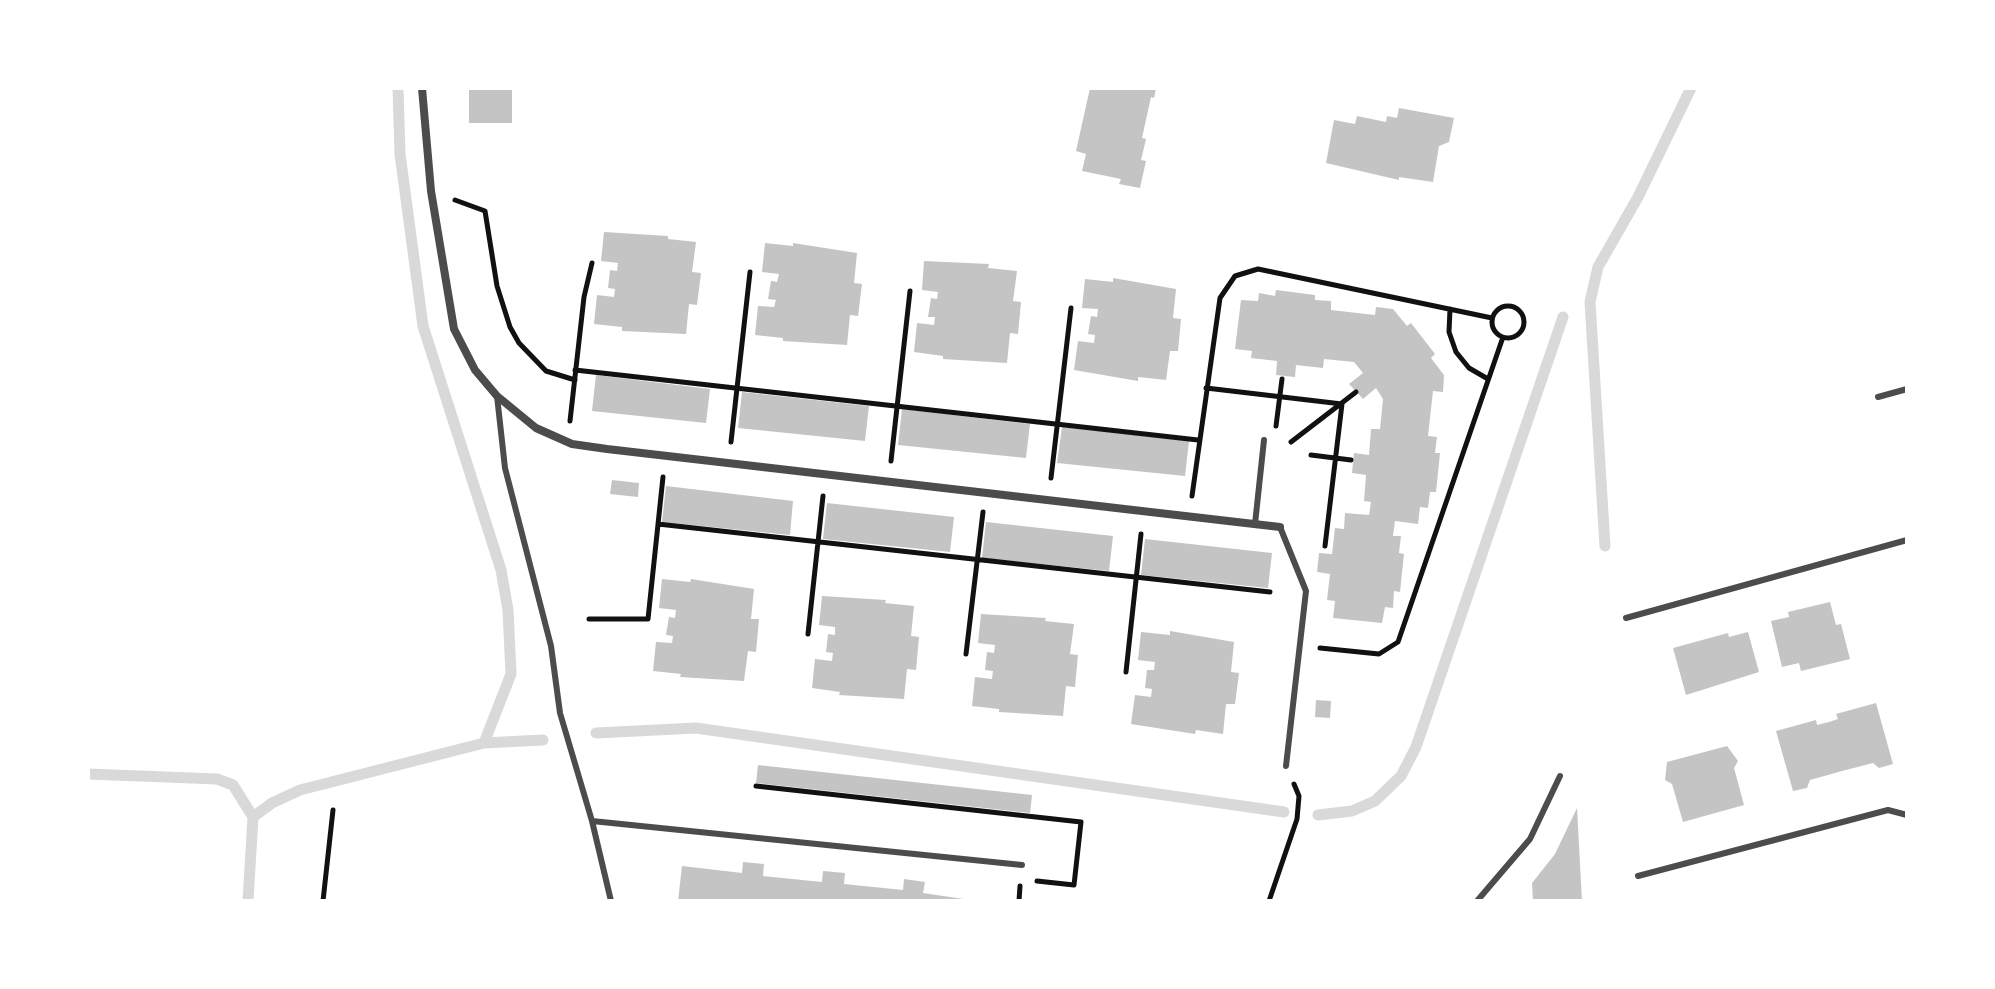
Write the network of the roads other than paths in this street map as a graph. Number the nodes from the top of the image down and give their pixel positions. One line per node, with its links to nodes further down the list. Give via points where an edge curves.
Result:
1 (422, 88): 3 (street, via 426,159 454,329 475,370)
2 (1907, 389): 4 (lane)
3 (497, 396): 6 (street, via 536,428 568,442); 13 (lane, via 505,468 551,646 560,713)
4 (1878, 397)
5 (1264, 440): 6 (lane)
6 (1255, 524): 7 (street)
7 (1280, 527): 10 (lane, via 1306,591)
8 (1907, 540): 9 (lane)
9 (1626, 618)
10 (1286, 766)
11 (1560, 776): 17 (lane, via 1530,839)
12 (1907, 815): 15 (lane, via 1888,810)
13 (592, 821): 14 (lane); 16 (lane)
14 (1022, 865)
15 (1638, 876)
16 (611, 901)
17 (1477, 901)

